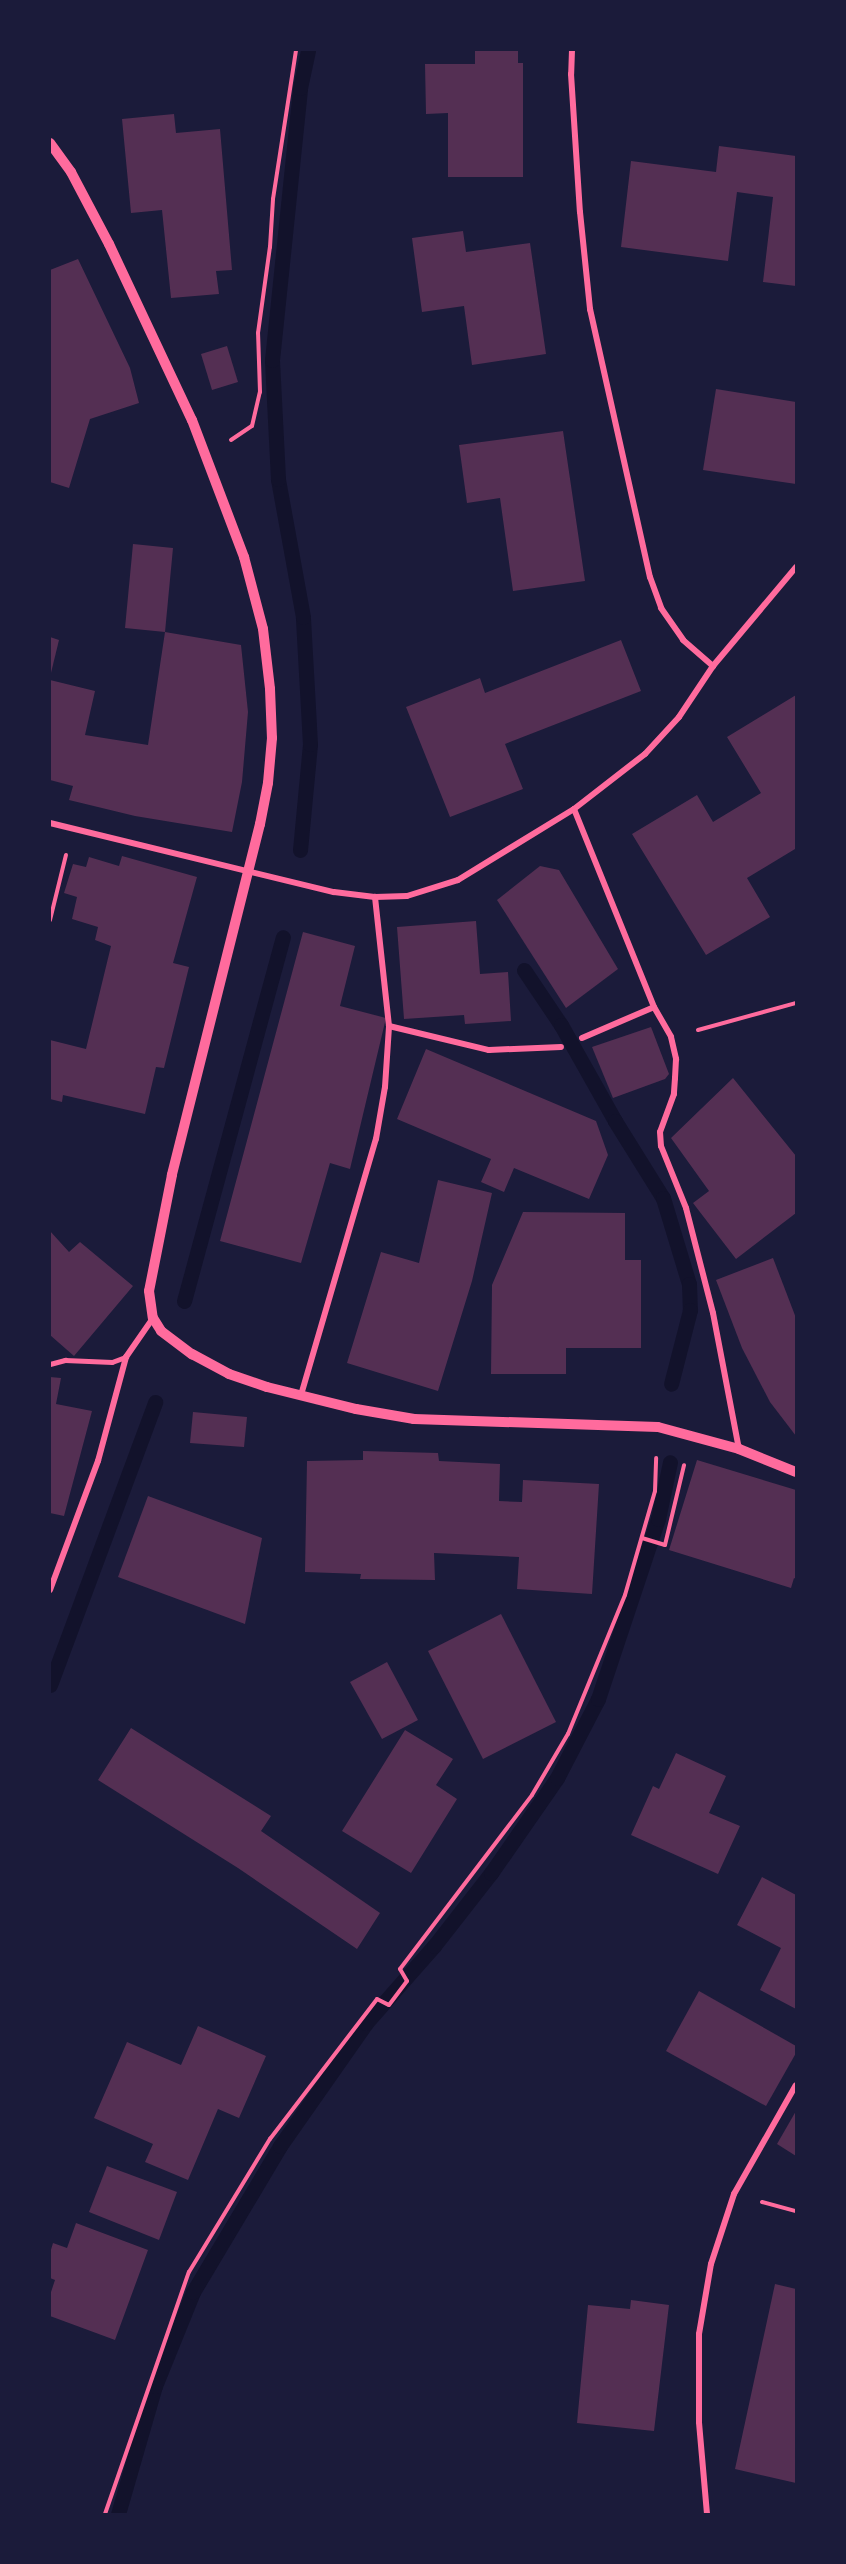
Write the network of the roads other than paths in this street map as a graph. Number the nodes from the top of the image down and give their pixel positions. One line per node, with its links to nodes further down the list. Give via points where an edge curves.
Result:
1 (572, 50): 4 (street, via 580,212 590,309 650,576 661,608 672,624)
2 (50, 143): 7 (street, via 71,172 109,244 192,420 244,557 263,629 272,738 268,783)
3 (796, 567): 4 (street)
4 (713, 666): 5 (street, via 679,717 645,754)
5 (574, 809): 8 (street, via 458,880 407,896); 9 (street)
6 (50, 823): 7 (street)
7 (247, 871): 8 (street, via 334,892); 13 (street, via 172,1175 149,1291)
8 (375, 897): 10 (street)
9 (654, 1007): 11 (street); 17 (street, via 671,1037 676,1059 674,1094 660,1132 661,1146 686,1208 713,1313)
10 (389, 1026): 12 (street, via 489,1050); 16 (street, via 376,1139)
11 (582, 1038)
12 (561, 1047)
13 (153, 1318): 14 (street); 16 (street, via 161,1331 228,1374)
14 (126, 1356): 15 (lane, via 112,1362 65,1360); 19 (street, via 98,1461)
15 (50, 1364)
16 (301, 1395): 17 (street, via 414,1419 658,1428)
17 (740, 1449): 18 (street)
18 (796, 1472)
19 (50, 1590)
20 (796, 2085): 21 (street, via 734,2194 711,2264 699,2334 699,2422)
21 (707, 2514)

